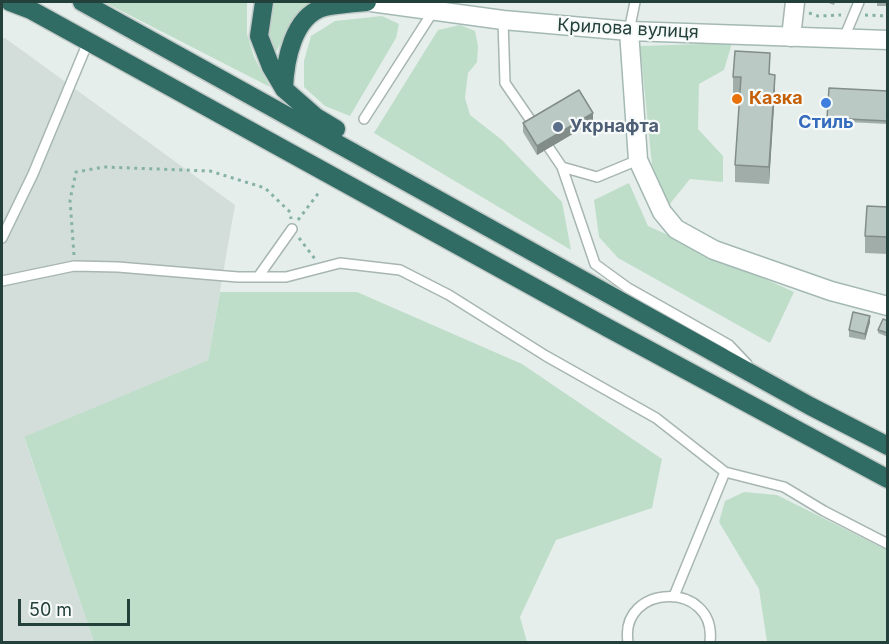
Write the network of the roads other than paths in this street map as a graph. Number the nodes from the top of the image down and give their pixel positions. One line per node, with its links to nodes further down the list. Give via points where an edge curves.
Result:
1 (10, 2): 14 (highway)
2 (82, 2): 19 (highway)
3 (264, 2): 15 (highway, via 259,36)
4 (369, 2): 8 (street, Крилова вулиця); 15 (highway, via 323,7 308,18 289,48)
5 (635, 2): 10 (lane)
6 (795, 2): 11 (street)
7 (859, 2): 12 (lane)
8 (434, 10): 9 (street, Крилова вулиця); 16 (lane)
9 (503, 20): 10 (street, Крилова вулиця); 18 (lane, via 505,83)
10 (629, 31): 11 (street, Крилова вулиця); 17 (street)
11 (791, 37): 12 (street, Крилова вулиця)
12 (844, 38): 13 (street, Крилова вулиця)
13 (888, 40)
14 (88, 42): 21 (lane); 28 (highway)
15 (284, 89): 19 (highway, via 316,117 410,172)
16 (364, 119)
17 (638, 160): 18 (lane, via 597,177); 24 (street, via 662,212 676,229 714,250 831,291)
18 (562, 166): 25 (lane, via 595,264 628,288 729,345)
19 (449, 205): 25 (highway)
20 (292, 229): 22 (lane)
21 (2, 238)
22 (258, 277): 23 (lane, via 74,266); 27 (lane, via 286,277 340,263 400,270 656,418)
23 (2, 281)
24 (888, 306)
25 (759, 377): 26 (highway)
26 (888, 446)
27 (724, 472): 29 (lane, via 784,487); 30 (lane)
28 (888, 479)
29 (888, 544)
30 (674, 596): 31 (lane, via 658,597 639,608 629,627); 32 (lane, via 689,601 705,616)
31 (628, 642)
32 (710, 642)

